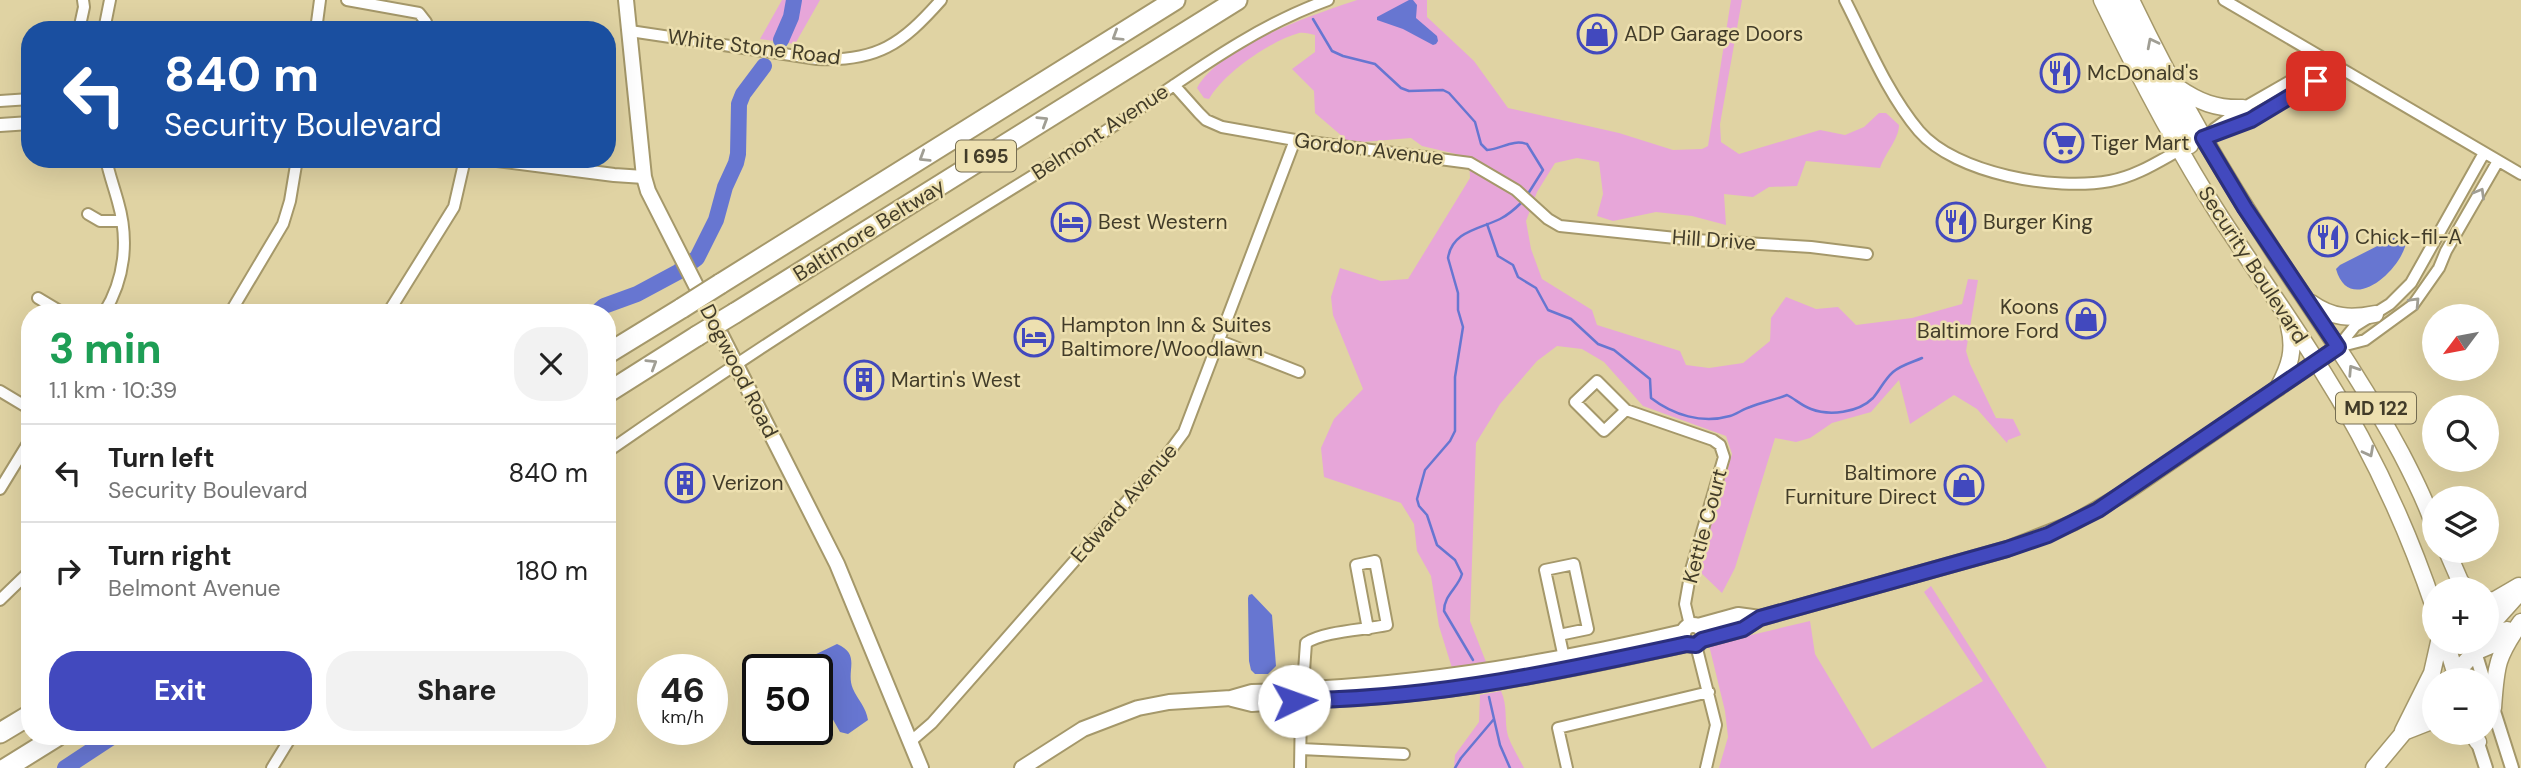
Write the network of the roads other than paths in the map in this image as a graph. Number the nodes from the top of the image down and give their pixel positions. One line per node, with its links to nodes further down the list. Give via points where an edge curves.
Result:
1 (83, 0): 15 (street)
2 (110, 0): 16 (street)
3 (320, 0): 17 (street)
4 (347, 0): 18 (street, via 419,13)
5 (626, 0): 19 (main road, Dogwood Road)
6 (941, 0): 19 (street, White Stone Road, via 918,27 894,44 844,60)
7 (1175, 0): 53 (highway, Baltimore Beltway / I 695, one-way to 53, bridge)
8 (1237, 0): 57 (highway, Baltimore Beltway / I 695, one-way to 8, bridge)
9 (1328, 0): 22 (street, Belmont Avenue, via 1260,31)
10 (1845, 0): 30 (street, via 1894,95 1919,130 1967,164 2016,177 2093,183 2130,176)
11 (2102, 0): 30 (main road, Security Boulevard / MD 122, via 2150,99)
12 (2116, 0): 30 (main road)
13 (2131, 0): 23 (main road, Security Boulevard / MD 122, one-way to 13)
14 (2224, 0): 20 (street)
15 (81, 21)
16 (106, 21)
17 (317, 21)
18 (425, 21)
19 (630, 31): 38 (main road, Dogwood Road)
20 (2325, 61): 21 (street); 26 (street)
21 (2337, 68): 30 (street, via 2251,120); 31 (street)
22 (1174, 85): 29 (street, Gordon Avenue, via 1213,124); 55 (street, Belmont Avenue)
23 (2174, 85): 26 (main road, via 2203,103); 30 (main road, Security Boulevard / MD 122)
24 (21, 100): 25 (street)
25 (0, 101)
26 (2243, 108): 30 (street)
27 (21, 124): 28 (street)
28 (0, 125)
29 (1294, 140): 41 (street, Gordon Avenue, via 1470,163 1499,178); 51 (street, Edward Avenue)
30 (2191, 144): 44 (main road, Security Boulevard / MD 122, via 2245,208); 50 (main road, Security Boulevard / MD 122)
31 (2484, 153): 32 (street); 49 (street, via 2411,284)
32 (2498, 161): 37 (street); 52 (street, one-way to 32, via 2365,340 2413,305 2439,268)
33 (108, 168): 40 (street)
34 (296, 168): 47 (street, via 283,224)
35 (463, 168): 48 (street, via 454,206)
36 (559, 168): 38 (street)
37 (2521, 174)
38 (644, 177): 55 (main road, Dogwood Road)
39 (88, 214): 40 (street, via 108,222)
40 (122, 221): 46 (street, via 125,253)
41 (1560, 226): 42 (street, Hill Drive)
42 (1867, 254)
43 (38, 298): 45 (street)
44 (2305, 298): 49 (main road, via 2332,314 2358,318); 52 (main road, Security Boulevard / MD 122)
45 (48, 304)
46 (110, 304)
47 (235, 304)
48 (394, 304)
49 (2375, 314): 52 (street, via 2356,326)
50 (2287, 317): 54 (main road, Security Boulevard / MD 122); 58 (main road, via 2292,357)
51 (1220, 341): 56 (street); 90 (street, Edward Avenue, via 1175,446)
52 (2338, 347): 54 (main road); 65 (main road, Security Boulevard / MD 122, one-way to 52, via 2382,418)
53 (616, 349)
54 (2317, 362): 58 (main road); 66 (main road, Security Boulevard / MD 122, one-way to 66, via 2392,497)
55 (735, 363): 62 (street, Belmont Avenue); 90 (main road, Dogwood Road, via 837,564)
56 (1299, 372)
57 (616, 387)
58 (2278, 388): 77 (main road, via 2128,491 2048,535 1760,618 1743,629)
59 (0, 391): 60 (street)
60 (21, 404)
61 (1626, 410): 61 (street, Kettle Court, via 1597,381 1575,402 1604,431); 77 (street, Kettle Court, via 1706,437 1723,451 1685,604)
62 (616, 446)
63 (21, 455): 64 (street)
64 (0, 489)
65 (2422, 500)
66 (2423, 577)
67 (21, 580): 71 (street)
68 (2521, 585): 70 (main road)
69 (2521, 591): 73 (main road)
70 (2499, 598)
71 (0, 600)
72 (2521, 614): 78 (main road)
73 (2499, 616)
74 (2521, 622): 81 (main road, via 2502,648)
75 (1368, 629): 75 (street, via 1387,625 1375,562 1356,565); 83 (street, via 1306,643)
76 (1559, 635): 76 (street, via 1545,570 1574,564 1588,629); 80 (street)
77 (1693, 635): 80 (main road); 82 (street); 83 (main road, via 1588,666 1479,686 1378,697)
78 (2499, 638)
79 (2436, 654): 88 (main road, via 2432,673)
80 (1564, 658): 83 (main road)
81 (2497, 668)
82 (1709, 692): 101 (street, via 1558,728); 102 (street, via 1716,725)
83 (1303, 695): 94 (street); 99 (main road, via 1252,704 1231,698 1138,708 1083,729)
84 (2422, 710): 88 (main road)
85 (21, 720): 89 (highway)
86 (2422, 724): 88 (main road)
87 (2499, 727): 105 (street)
88 (2403, 731): 103 (main road)
89 (0, 733)
90 (911, 742): 98 (main road, Dogwood Road)
91 (43, 745): 96 (highway)
92 (286, 745): 97 (street)
93 (2478, 745): 104 (street)
94 (1301, 749): 95 (street); 100 (street)
95 (1404, 754)
96 (6, 768)
97 (272, 768)
98 (921, 768)
99 (1022, 768)
100 (1300, 768)
101 (1567, 768)
102 (1706, 768)
103 (2374, 768)
104 (2486, 768)
105 (2512, 768)

